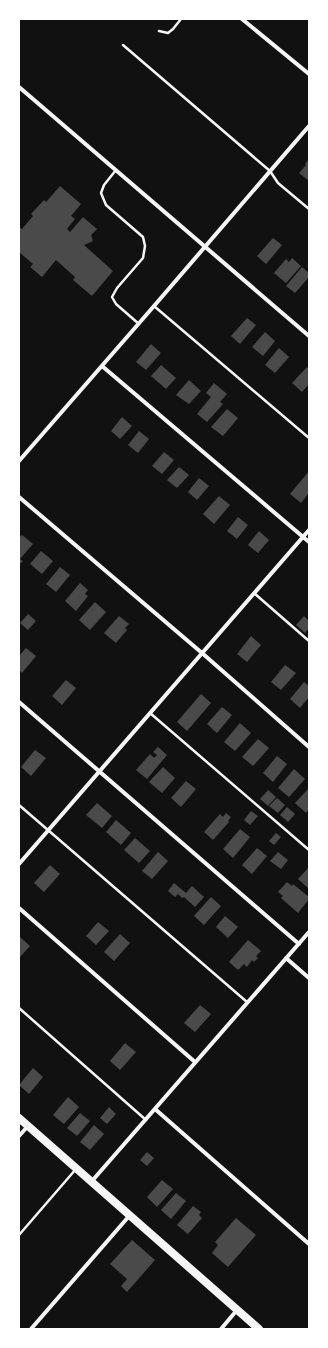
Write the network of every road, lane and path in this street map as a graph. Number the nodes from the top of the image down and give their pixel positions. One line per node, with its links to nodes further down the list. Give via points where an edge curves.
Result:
1 (181, 19): 3 (lane, via 168,32)
2 (242, 19): 5 (street)
3 (159, 31)
4 (123, 45): 9 (lane)
5 (309, 74)
6 (19, 87): 8 (street)
7 (309, 126): 9 (street)
8 (116, 170): 11 (street); 13 (lane, via 101,193 106,205 143,237 145,246 144,258 112,297 116,304)
9 (270, 172): 10 (lane, via 278,183); 11 (street)
10 (309, 209)
11 (205, 247): 12 (street); 14 (street)
12 (154, 306): 13 (street); 16 (lane)
13 (139, 324): 15 (street)
14 (309, 336)
15 (102, 366): 17 (street); 20 (street)
16 (309, 438)
17 (19, 461)
18 (19, 497): 24 (street)
19 (309, 530): 20 (street)
20 (303, 537): 21 (street); 22 (street)
21 (309, 542)
22 (254, 593): 23 (lane); 24 (street)
23 (309, 641)
24 (202, 653): 26 (street); 27 (street)
25 (19, 702): 28 (street)
26 (150, 712): 28 (street); 31 (lane)
27 (309, 747)
28 (99, 771): 30 (street); 35 (street)
29 (19, 805): 30 (lane)
30 (48, 830): 32 (street); 38 (lane)
31 (309, 850)
32 (19, 864)
33 (19, 908): 40 (street)
34 (309, 932): 35 (street)
35 (299, 944): 36 (street)
36 (286, 958): 37 (street); 38 (street)
37 (309, 978)
38 (247, 1003): 40 (street)
39 (19, 1008): 43 (lane)
40 (195, 1062): 41 (street)
41 (155, 1109): 43 (street); 50 (street)
42 (19, 1118): 44 (main road)
43 (146, 1120): 47 (street)
44 (28, 1125): 45 (street); 46 (main road)
45 (19, 1136)
46 (77, 1168): 47 (main road); 49 (lane)
47 (92, 1181): 48 (main road)
48 (130, 1215): 51 (main road); 52 (street)
49 (19, 1235)
50 (309, 1244)
51 (237, 1310): 53 (street); 54 (main road)
52 (32, 1329)
53 (221, 1329)
54 (259, 1329)

